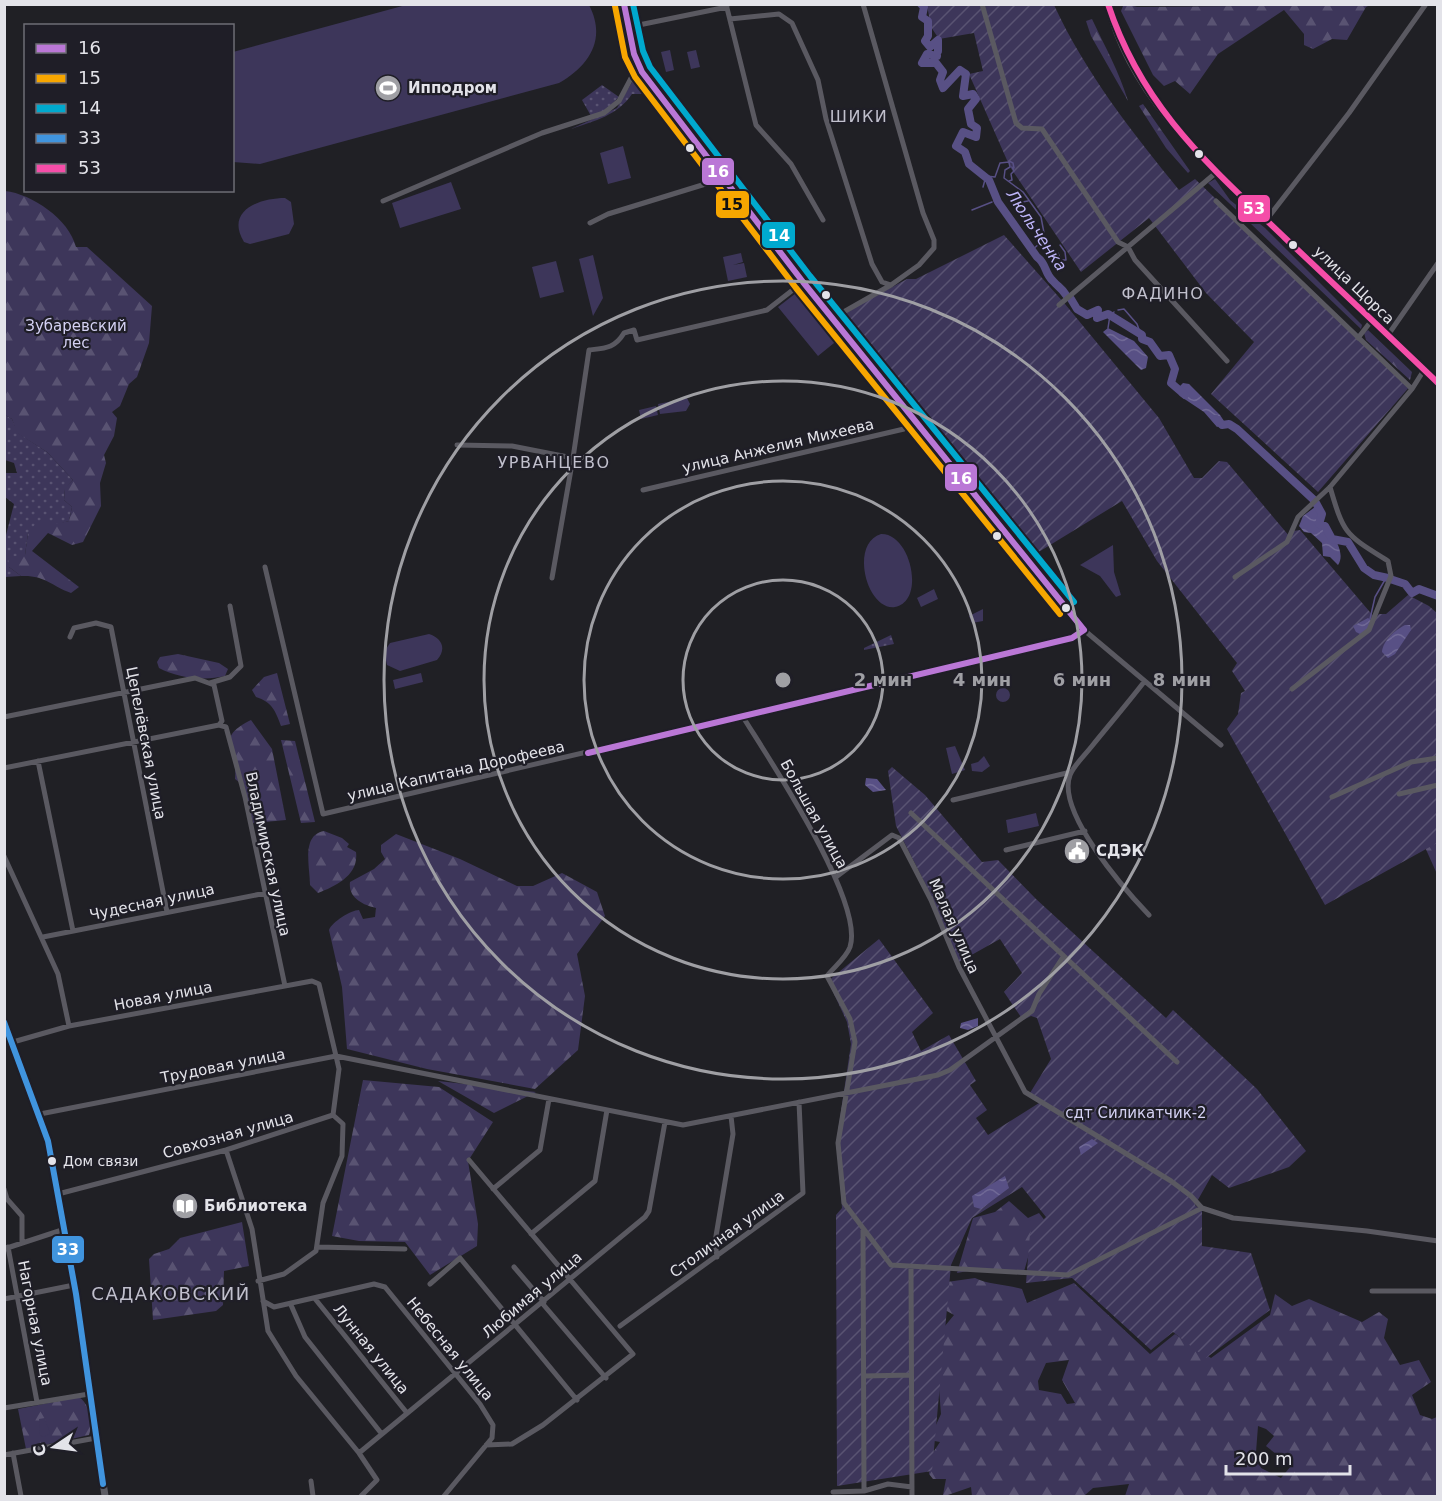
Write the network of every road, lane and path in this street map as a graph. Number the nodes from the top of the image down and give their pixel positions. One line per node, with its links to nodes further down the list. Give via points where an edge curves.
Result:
1 (624, 4): 8 (street)
2 (863, 4): 20 (street, via 934,240 934,248 919,265)
3 (982, 4): 17 (street, via 1016,123 1022,128 1042,129 1118,242)
4 (1108, 4): 10 (main road, улица Щорса, via 1126,58 1150,95)
5 (1426, 4): 14 (street, via 1339,127)
6 (727, 6): 7 (street); 8 (street)
7 (730, 19): 15 (street, via 756,125 791,164); 20 (street, via 779,14 787,18 818,80 826,119 872,264 882,282)
8 (629, 27): 9 (street)
9 (639, 65): 11 (street); 12 (street, via 620,101 604,112 542,133)
10 (1218, 171): 14 (main road, улица Щорса); 17 (street)
11 (725, 178): 16 (street); 19 (street)
12 (383, 201)
13 (1216, 201): 25 (street)
14 (1267, 219): 23 (main road, улица Щорса)
15 (823, 220)
16 (590, 223)
17 (1128, 247): 21 (street); 26 (street)
18 (1437, 263): 24 (street)
19 (803, 282): 22 (street); 32 (street, via 767,310 637,340 634,330 624,333 619,342 608,348 589,350)
20 (891, 285): 22 (street)
21 (1059, 305)
22 (833, 318): 30 (street)
23 (1372, 320): 24 (main road, улица Щорса); 25 (street)
24 (1388, 335): 27 (main road, улица Щорса)
25 (1358, 338): 29 (street)
26 (1227, 361)
27 (1424, 370): 28 (main road, улица Щорса); 29 (street)
28 (1437, 383)
29 (1412, 389): 33 (street)
30 (916, 421): 34 (street, улица Анжелия Михеева, via 903,429); 39 (street)
31 (457, 445): 32 (street, via 512,446)
32 (573, 458): 37 (street)
33 (1330, 487): 36 (street, via 1298,517 1287,542); 43 (street, via 1341,526 1388,561 1391,576 1369,630)
34 (643, 490)
35 (265, 567): 46 (street, улица Капитана Дорофеева, via 323,814)
36 (1234, 577)
37 (552, 578)
38 (230, 606): 42 (street, via 241,666 230,677)
39 (1084, 630): 41 (street); 46 (street, улица Капитана Дорофеева, via 1072,638)
40 (70, 638): 44 (street, Цепелёвская улица, via 74,628 96,623 111,627)
41 (1144, 682): 49 (street); 53 (street)
42 (209, 683): 44 (street, via 195,678); 47 (street, via 214,685 222,721)
43 (1293, 689)
44 (125, 692): 45 (street); 48 (street, Цепелёвская улица)
45 (4, 717)
46 (744, 717): 62 (street, Большая улица)
47 (219, 725): 48 (street); 63 (street, Владимирская улица, via 225,727 245,797)
48 (134, 742): 51 (street); 64 (street, Цепелёвская улица)
49 (1221, 745)
50 (1437, 758): 56 (street, via 1412,762)
51 (39, 761): 52 (street); 66 (street)
52 (4, 768)
53 (1071, 772): 57 (street); 59 (street, via 1070,798)
54 (1437, 785): 55 (street)
55 (1399, 794)
56 (1332, 797)
57 (953, 800)
58 (911, 813): 68 (street)
59 (1085, 831): 60 (street); 65 (street, via 1122,887)
60 (1006, 850)
61 (4, 856): 67 (street)
62 (836, 877): 72 (street, Малая улица, via 892,835 899,838); 76 (street, Большая улица, via 851,938 846,955 827,976 850,1019 855,1042)
63 (266, 893): 64 (street, Чудесная улица); 69 (street, Владимирская улица)
64 (167, 912): 66 (street, Чудесная улица)
65 (1149, 915)
66 (73, 931): 67 (street, Чудесная улица)
67 (43, 937): 71 (street, via 58,974)
68 (1064, 957): 72 (street, via 1032,1011); 75 (street)
69 (285, 986): 71 (street, Новая улица); 74 (street, Новая улица, via 312,981 319,984)
70 (4, 1022): 73 (main road)
71 (69, 1026): 73 (street, Новая улица)
72 (994, 1038): 76 (street, via 938,1075); 89 (street, Малая улица, via 1025,1092 1171,1181)
73 (13, 1042): 80 (main road)
74 (336, 1056): 77 (street); 80 (street, Трудовая улица); 81 (street, via 339,1069)
75 (1177, 1062)
76 (848, 1092): 78 (street); 90 (street, via 838,1143 844,1203)
77 (549, 1099): 79 (street); 87 (street, via 540,1150)
78 (799, 1102): 82 (street); 98 (street, Столичная улица, via 803,1193)
79 (607, 1110): 83 (street); 92 (street, via 595,1181)
80 (40, 1114): 88 (main road)
81 (333, 1115): 84 (street, Совхозная улица); 95 (street, via 343,1124 343,1152 323,1203)
82 (731, 1116): 83 (street, via 683,1125); 98 (street, via 733,1134 715,1242)
83 (665, 1122): 101 (street, Любимая улица, via 649,1211)
84 (226, 1150): 88 (street, Совхозная улица); 102 (street, via 252,1229)
85 (469, 1160): 87 (street)
86 (4, 1189): 94 (street, via 7,1199 22,1216)
87 (494, 1189): 92 (street)
88 (58, 1194): 91 (main road)
89 (1202, 1208): 93 (street, via 1233,1218); 100 (street, via 1068,1275)
90 (863, 1228): 100 (street, via 891,1265); 117 (street)
91 (65, 1229): 94 (street); 104 (main road)
92 (531, 1234): 101 (street)
93 (1437, 1241)
94 (22, 1242): 96 (street)
95 (318, 1247): 97 (street); 102 (street, via 311,1257 284,1274)
96 (6, 1248): 107 (street, Нагорная улица)
97 (405, 1249)
98 (717, 1257): 114 (street, Столичная улица)
99 (514, 1267): 111 (street)
100 (911, 1268): 116 (street)
101 (569, 1278): 111 (street, Любимая улица); 118 (street, via 633,1354)
102 (258, 1281): 109 (street)
103 (430, 1284): 113 (street, via 460,1258)
104 (74, 1285): 107 (street); 119 (main road)
105 (1372, 1291): 106 (street)
106 (1437, 1291)
107 (18, 1297): 108 (street); 121 (street, Нагорная улица)
108 (4, 1299)
109 (262, 1300): 112 (street, via 274,1307); 128 (street, via 268,1331 296,1376)
110 (316, 1300): 112 (street); 115 (street, Небесная улица, via 374,1284 385,1287); 123 (street, Лунная улица)
111 (543, 1303): 113 (street, Любимая улица); 118 (street)
112 (291, 1305): 124 (street, via 305,1337)
113 (516, 1324): 115 (street, Любимая улица); 120 (street)
114 (620, 1326)
115 (456, 1375): 123 (street, Любимая улица); 126 (street, Небесная улица, via 493,1425 492,1438)
116 (911, 1375): 117 (street); 131 (street)
117 (864, 1376): 132 (street)
118 (606, 1378): 120 (street)
119 (89, 1394): 121 (street); 125 (main road)
120 (577, 1400): 126 (street, via 512,1444)
121 (38, 1402): 122 (street)
122 (4, 1408)
123 (407, 1413): 124 (street, Любимая улица)
124 (381, 1433): 128 (street, Любимая улица)
125 (96, 1438): 127 (street); 135 (main road)
126 (486, 1445): 138 (street)
127 (13, 1453): 129 (street); 134 (street)
128 (359, 1453): 137 (street, via 377,1480)
129 (4, 1455)
130 (311, 1480): 136 (street)
131 (912, 1487): 132 (street, via 888,1484); 139 (street)
132 (864, 1491): 133 (street)
133 (832, 1492)
134 (21, 1497)
135 (105, 1497)
136 (313, 1497)
137 (361, 1497)
138 (444, 1497)
139 (912, 1497)

